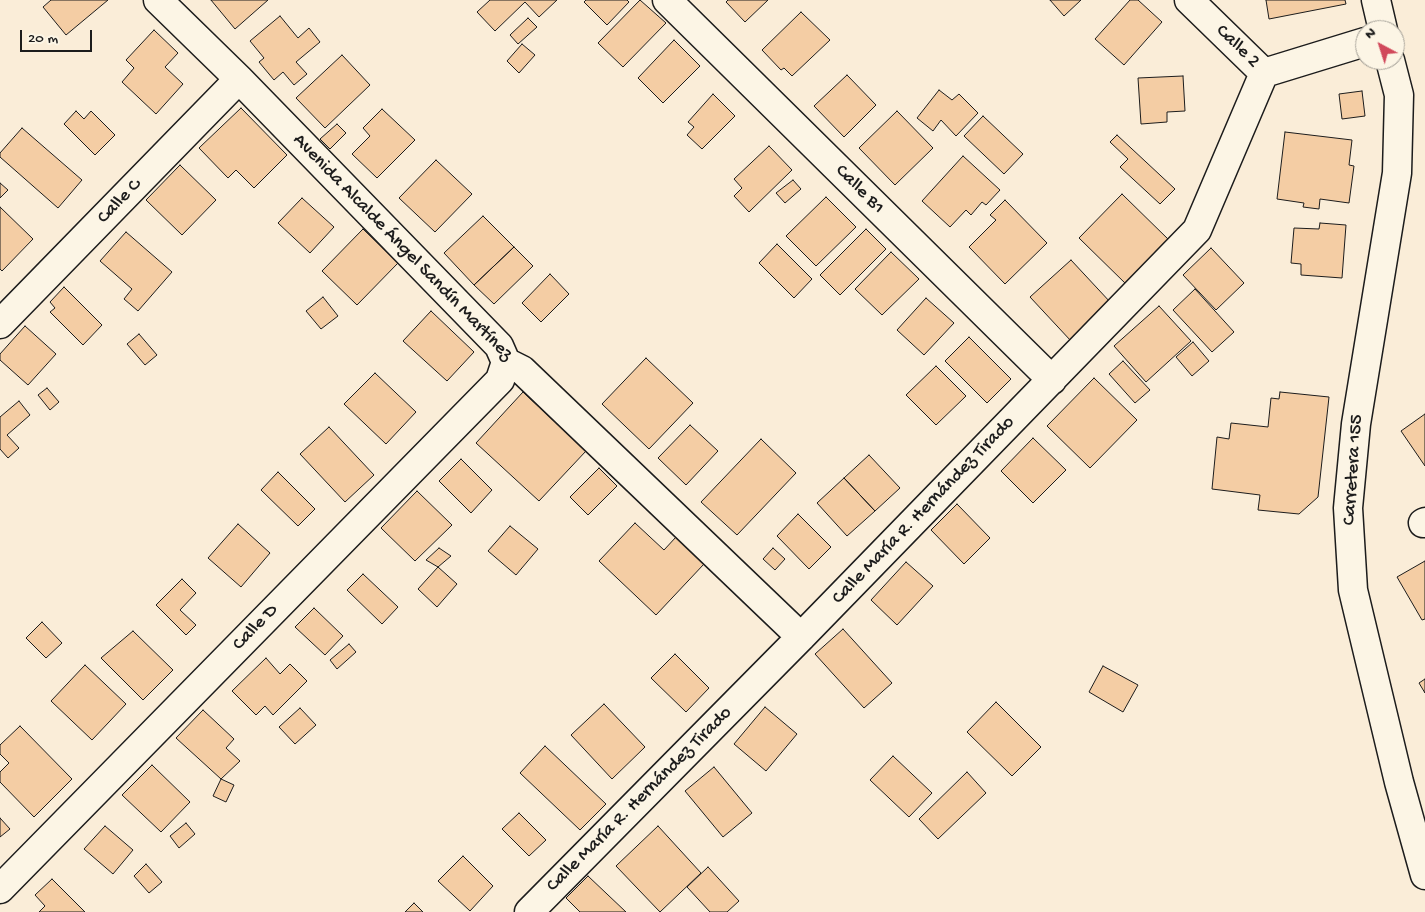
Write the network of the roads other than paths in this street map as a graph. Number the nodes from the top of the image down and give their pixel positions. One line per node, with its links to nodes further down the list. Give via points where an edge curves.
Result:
1 (158, 0): 9 (street, Avenida Alcalde Ángel Sandín Martínez)
2 (667, 0): 12 (street, Calle B1)
3 (1189, 0): 8 (street, Calle 2)
4 (1376, 0): 5 (street)
5 (1381, 20)
6 (1355, 45): 8 (street)
7 (1393, 70): 14 (street, Carretera 155, via 1399,95 1396,173 1356,424 1348,508 1353,590)
8 (1264, 73): 12 (street, Calle María R. Hernández Tirado, via 1197,230)
9 (239, 79): 10 (street, Calle C); 11 (street, Avenida Alcalde Ángel Sandín Martínez, via 500,346)
10 (0, 324)
11 (506, 362): 13 (street, Avenida Alcalde Ángel Sandín Martínez, via 522,370); 15 (street, Calle D, via 500,380)
12 (1052, 380): 13 (street, Calle María R. Hernández Tirado)
13 (801, 637): 16 (street, Calle María R. Hernández Tirado)
14 (1425, 875)
15 (0, 889)
16 (529, 912)

